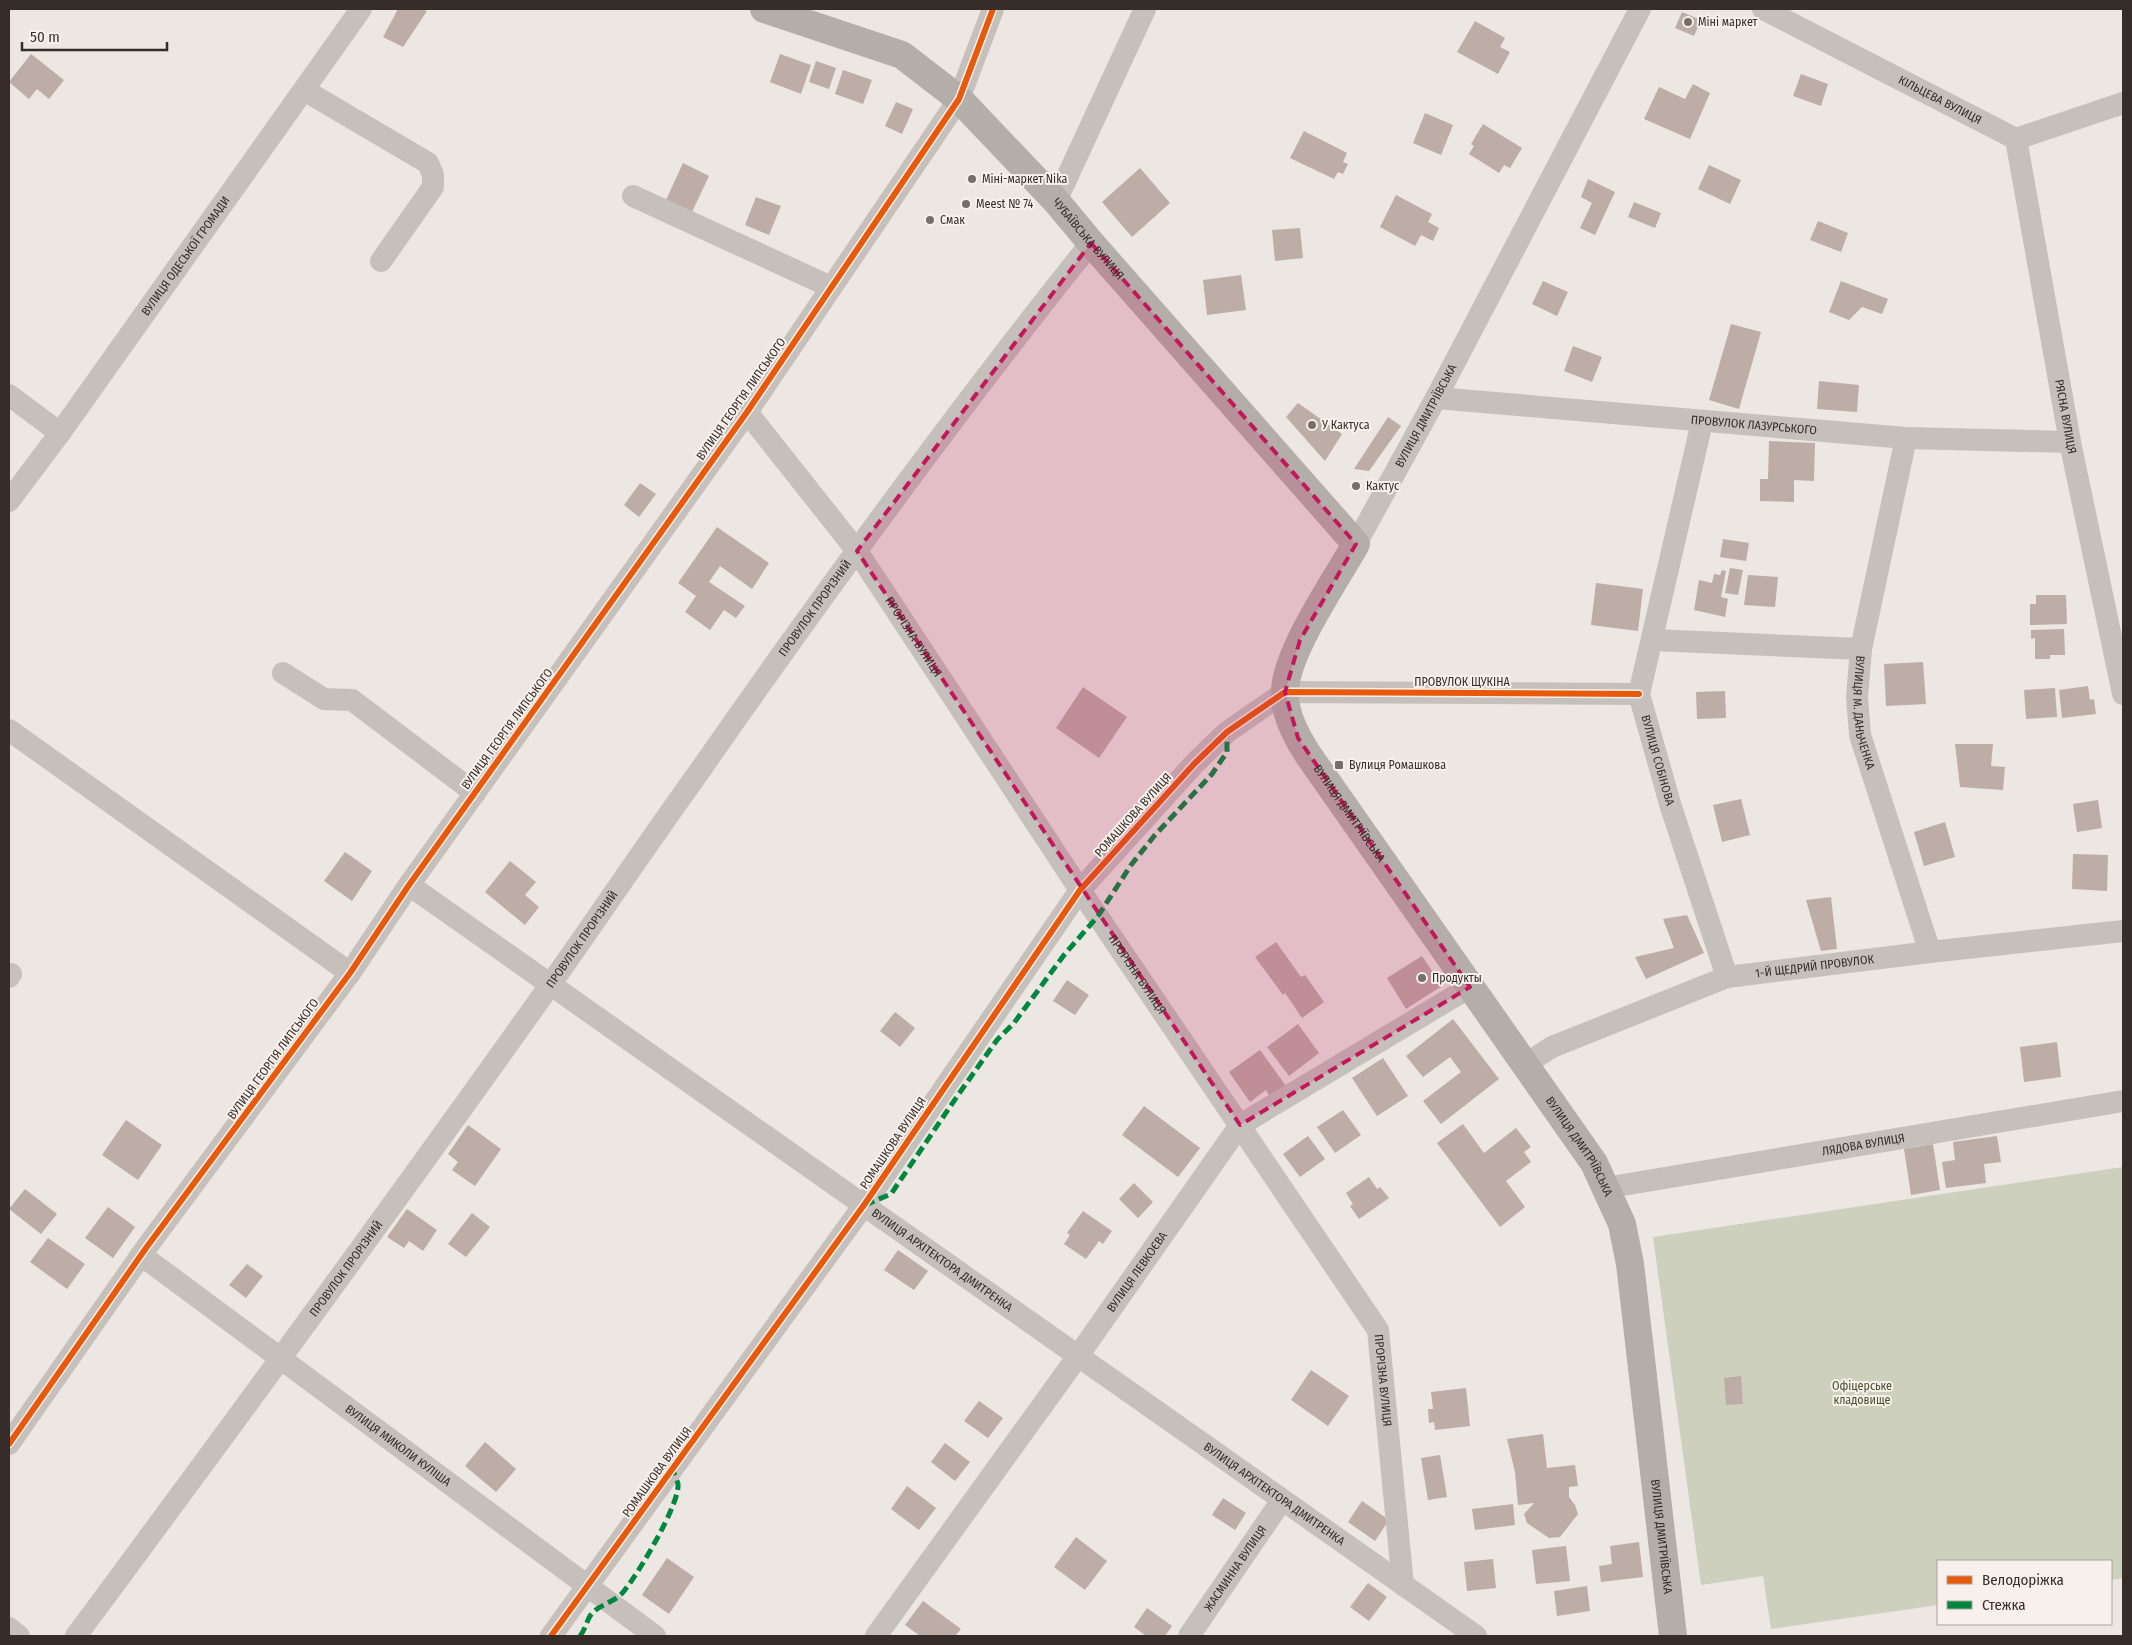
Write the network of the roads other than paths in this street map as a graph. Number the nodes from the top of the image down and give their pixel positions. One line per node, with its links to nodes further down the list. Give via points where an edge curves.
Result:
1 (361, 9): 7 (street, ВУЛИЦЯ ОДЕСЬКОЇ ГРОМАДИ)
2 (764, 9): 8 (main road, ЧУБАЇВСЬКА ВУЛИЦЯ, via 902,54)
3 (993, 9): 8 (street, ВУЛИЦЯ ГЕОРГІЯ ЛИПСЬКОГО)
4 (1145, 9): 12 (street)
5 (1640, 9): 17 (street, ВУЛИЦЯ ДМИТРІЇВСЬКА)
6 (1763, 9): 10 (street, КІЛЬЦЕВА ВУЛИЦЯ)
7 (304, 90): 14 (street, via 428,163 434,175 433,187); 20 (street, ВУЛИЦЯ ОДЕСЬКОЇ ГРОМАДИ)
8 (958, 98): 12 (main road, ЧУБАЇВСЬКА ВУЛИЦЯ); 15 (street, ВУЛИЦЯ ГЕОРГІЯ ЛИПСЬКОГО)
9 (2123, 103): 10 (street)
10 (2016, 139): 22 (street, РЯСНА ВУЛИЦЯ)
11 (633, 196): 15 (street)
12 (1056, 201): 13 (main road, ЧУБАЇВСЬКА ВУЛИЦЯ)
13 (1090, 243): 24 (main road, ЧУБАЇВСЬКА ВУЛИЦЯ); 25 (street, ПРОВУЛОК ПРОРІЗНИЙ)
14 (381, 261)
15 (831, 287): 18 (street, ВУЛИЦЯ ГЕОРГІЯ ЛИПСЬКОГО)
16 (9, 396): 20 (street)
17 (1436, 398): 19 (street, ПРОВУЛОК ЛАЗУРСЬКОГО); 24 (street, ВУЛИЦЯ ДМИТРІЇВСЬКА)
18 (747, 412): 25 (street, ПРОРІЗНА ВУЛИЦЯ); 34 (street, ВУЛИЦЯ ГЕОРГІЯ ЛИПСЬКОГО)
19 (1702, 422): 21 (street, ПРОВУЛОК ЛАЗУРСЬКОГО); 27 (street)
20 (60, 433): 23 (street, ВУЛИЦЯ ОДЕСЬКОЇ ГРОМАДИ)
21 (1906, 438): 22 (street, ПРОВУЛОК ЛАЗУРСЬКОГО); 28 (street, ВУЛИЦЯ М. ДАНЬЧЕНКА)
22 (2070, 442): 26 (street, РЯСНА ВУЛИЦЯ)
23 (9, 501)
24 (1356, 544): 30 (main road, ВУЛИЦЯ ДМИТРІЇВСЬКА, via 1300,640)
25 (857, 551): 36 (street, ПРОРІЗНА ВУЛИЦЯ); 41 (street, ПРОВУЛОК ПРОРІЗНИЙ)
26 (2115, 614): 32 (street, РЯСНА ВУЛИЦЯ)
27 (1653, 640): 28 (street); 31 (street)
28 (1861, 649): 38 (street, ВУЛИЦЯ М. ДАНЬЧЕНКА, via 1857,697 1860,736)
29 (283, 673): 34 (street, via 324,698 352,700)
30 (1284, 692): 31 (street, ПРОВУЛОК ЩУКІНА); 36 (street, РОМАШКОВА ВУЛИЦЯ, via 1226,732); 42 (main road, ВУЛИЦЯ ДМИТРІЇВСЬКА, via 1298,738)
31 (1639, 694): 40 (street, ВУЛИЦЯ СОБІНОВА, via 1671,807)
32 (2123, 694)
33 (9, 730): 39 (street)
34 (475, 793): 35 (street, ВУЛИЦЯ ГЕОРГІЯ ЛИПСЬКОГО)
35 (409, 885): 39 (street, ВУЛИЦЯ ГЕОРГІЯ ЛИПСЬКОГО); 41 (street, ВУЛИЦЯ АРХІТЕКТОРА ДМИТРЕНКА)
36 (1080, 890): 45 (street, ПРОРІЗНА ВУЛИЦЯ); 47 (street, РОМАШКОВА ВУЛИЦЯ)
37 (2123, 931): 38 (street, 1-Й ЩЕДРИЙ ПРОВУЛОК)
38 (1930, 952): 40 (street, 1-Й ЩЕДРИЙ ПРОВУЛОК)
39 (350, 973): 48 (street, ВУЛИЦЯ ГЕОРГІЯ ЛИПСЬКОГО)
40 (1727, 977): 43 (street, 1-Й ЩЕДРИЙ ПРОВУЛОК, via 1552,1047)
41 (550, 984): 47 (street, ВУЛИЦЯ АРХІТЕКТОРА ДМИТРЕНКА); 50 (street, ПРОВУЛОК ПРОРІЗНИЙ)
42 (1470, 987): 43 (main road, ВУЛИЦЯ ДМИТРІЇВСЬКА); 45 (street, ВУЛИЦЯ ЛЕВКОЄВА)
43 (1524, 1065): 46 (main road, ВУЛИЦЯ ДМИТРІЇВСЬКА, via 1570,1126 1594,1163)
44 (2123, 1101): 46 (street, ЛЯДОВА ВУЛИЦЯ)
45 (1240, 1125): 49 (street, ВУЛИЦЯ ЛЕВКОЄВА); 53 (street, ПРОРІЗНА ВУЛИЦЯ, via 1378,1330)
46 (1605, 1188): 63 (main road, ВУЛИЦЯ ДМИТРІЇВСЬКА, via 1622,1224 1630,1264)
47 (864, 1205): 49 (street, ВУЛИЦЯ АРХІТЕКТОРА ДМИТРЕНКА); 54 (street, РОМАШКОВА ВУЛИЦЯ)
48 (141, 1255): 50 (street, ВУЛИЦЯ МИКОЛИ КУЛІША); 51 (street, ВУЛИЦЯ ГЕОРГІЯ ЛИПСЬКОГО)
49 (1078, 1356): 52 (street, ВУЛИЦЯ АРХІТЕКТОРА ДМИТРЕНКА); 60 (street, ВУЛИЦЯ ЛЕВКОЄВА)
50 (281, 1359): 54 (street, ВУЛИЦЯ МИКОЛИ КУЛІША); 57 (street, ПРОВУЛОК ПРОРІЗНИЙ)
51 (9, 1444)
52 (1282, 1500): 53 (street, ВУЛИЦЯ АРХІТЕКТОРА ДМИТРЕНКА); 61 (street, ЖАСМИННА ВУЛИЦЯ)
53 (1403, 1585): 62 (street, ВУЛИЦЯ АРХІТЕКТОРА ДМИТРЕНКА)
54 (588, 1587): 58 (street, РОМАШКОВА ВУЛИЦЯ); 59 (street, ВУЛИЦЯ МИКОЛИ КУЛІША)
55 (9, 1628): 56 (street)
56 (19, 1636)
57 (76, 1636)
58 (551, 1636)
59 (655, 1636)
60 (876, 1636)
61 (1189, 1636)
62 (1476, 1636)
63 (1673, 1636)

